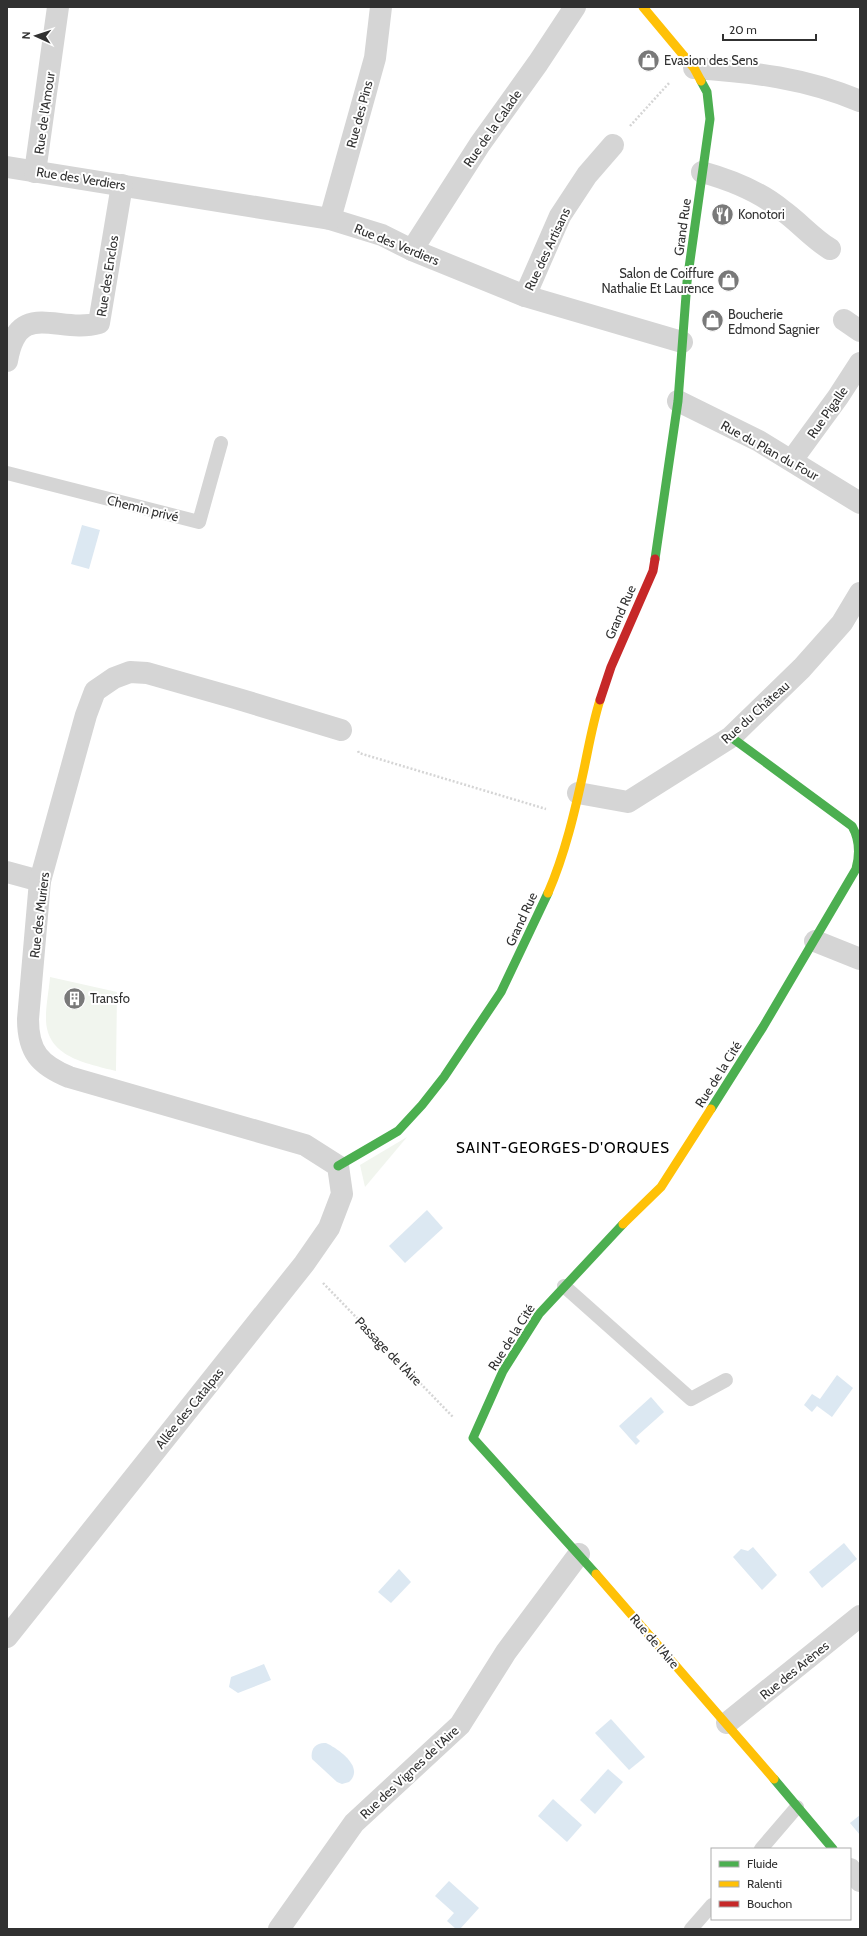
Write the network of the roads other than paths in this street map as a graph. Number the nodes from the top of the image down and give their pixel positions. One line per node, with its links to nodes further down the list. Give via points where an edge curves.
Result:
1 (58, 7): 9 (street, Rue de l'Amour)
2 (381, 7): 12 (street, Rue des Pins, via 375,58)
3 (575, 7): 13 (street, Rue de la Calade, via 480,144)
4 (643, 7): 5 (street, Grand Rue)
5 (691, 64): 6 (street, via 758,73 839,92); 10 (street, Grand Rue, via 707,92 710,119)
6 (860, 101)
7 (613, 145): 15 (street, Rue des Artisans, via 587,175 560,216)
8 (7, 167): 9 (street, Rue des Verdiers)
9 (35, 172): 11 (street, Rue des Verdiers)
10 (702, 172): 14 (street, via 727,179 753,191 782,209); 16 (street, Grand Rue, via 687,282)
11 (122, 185): 12 (street, Rue des Verdiers); 17 (street, Rue des Enclos, via 99,323 89,326 44,322 29,324 16,332)
12 (330, 219): 13 (street, Rue des Verdiers, via 382,235)
13 (412, 250): 15 (street, Rue des Verdiers)
14 (830, 250)
15 (525, 296): 16 (street, Rue des Verdiers)
16 (682, 342): 19 (street, Grand Rue)
17 (7, 361)
18 (860, 362): 21 (street, Rue Pigalle)
19 (678, 401): 21 (street, Rue du Plan du Four); 27 (street, Grand Rue, via 653,571 611,667 594,719)
20 (221, 443): 22 (lane, Chemin privé, via 199,522)
21 (792, 460): 23 (street, Rue du Plan du Four)
22 (7, 473)
23 (860, 503)
24 (860, 594): 26 (street, Rue du Château, via 842,623 802,668)
25 (341, 730): 29 (street, Rue des Muriers, via 147,673 130,672 114,678 95,691 86,715)
26 (731, 737): 27 (street, Rue du Château, via 628,802); 30 (street, Rue de la Cité, via 846,820 856,832 860,859)
27 (578, 793): 32 (street, Grand Rue, via 560,864 493,1005 444,1077 398,1131)
28 (7, 872): 29 (street)
29 (40, 881): 32 (street, Rue des Muriers, via 28,1029 34,1050 45,1066 69,1078 305,1145)
30 (814, 941): 31 (street); 33 (street, Rue de la Cité, via 763,1027 661,1187 613,1233)
31 (860, 959)
32 (338, 1166): 38 (street, Allée des Catalpas, via 342,1194 329,1228 304,1264)
33 (564, 1286): 34 (lane, via 691,1399); 35 (street, Rue de la Cité, via 539,1314 503,1371)
34 (726, 1380)
35 (473, 1438): 36 (street, Rue de l'Aire)
36 (578, 1554): 39 (street, Rue de l'Aire); 46 (street, Rue des Vignes de l'Aire, via 506,1652 460,1724 354,1823)
37 (860, 1616): 39 (street, Rue des Arènes)
38 (7, 1636)
39 (727, 1723): 40 (street, Rue de l'Aire)
40 (797, 1807): 41 (lane); 42 (street, Rue de l'Aire)
41 (762, 1848)
42 (832, 1848)
43 (851, 1870): 44 (street)
44 (860, 1881)
45 (711, 1906): 47 (lane)
46 (279, 1929)
47 (691, 1929)

